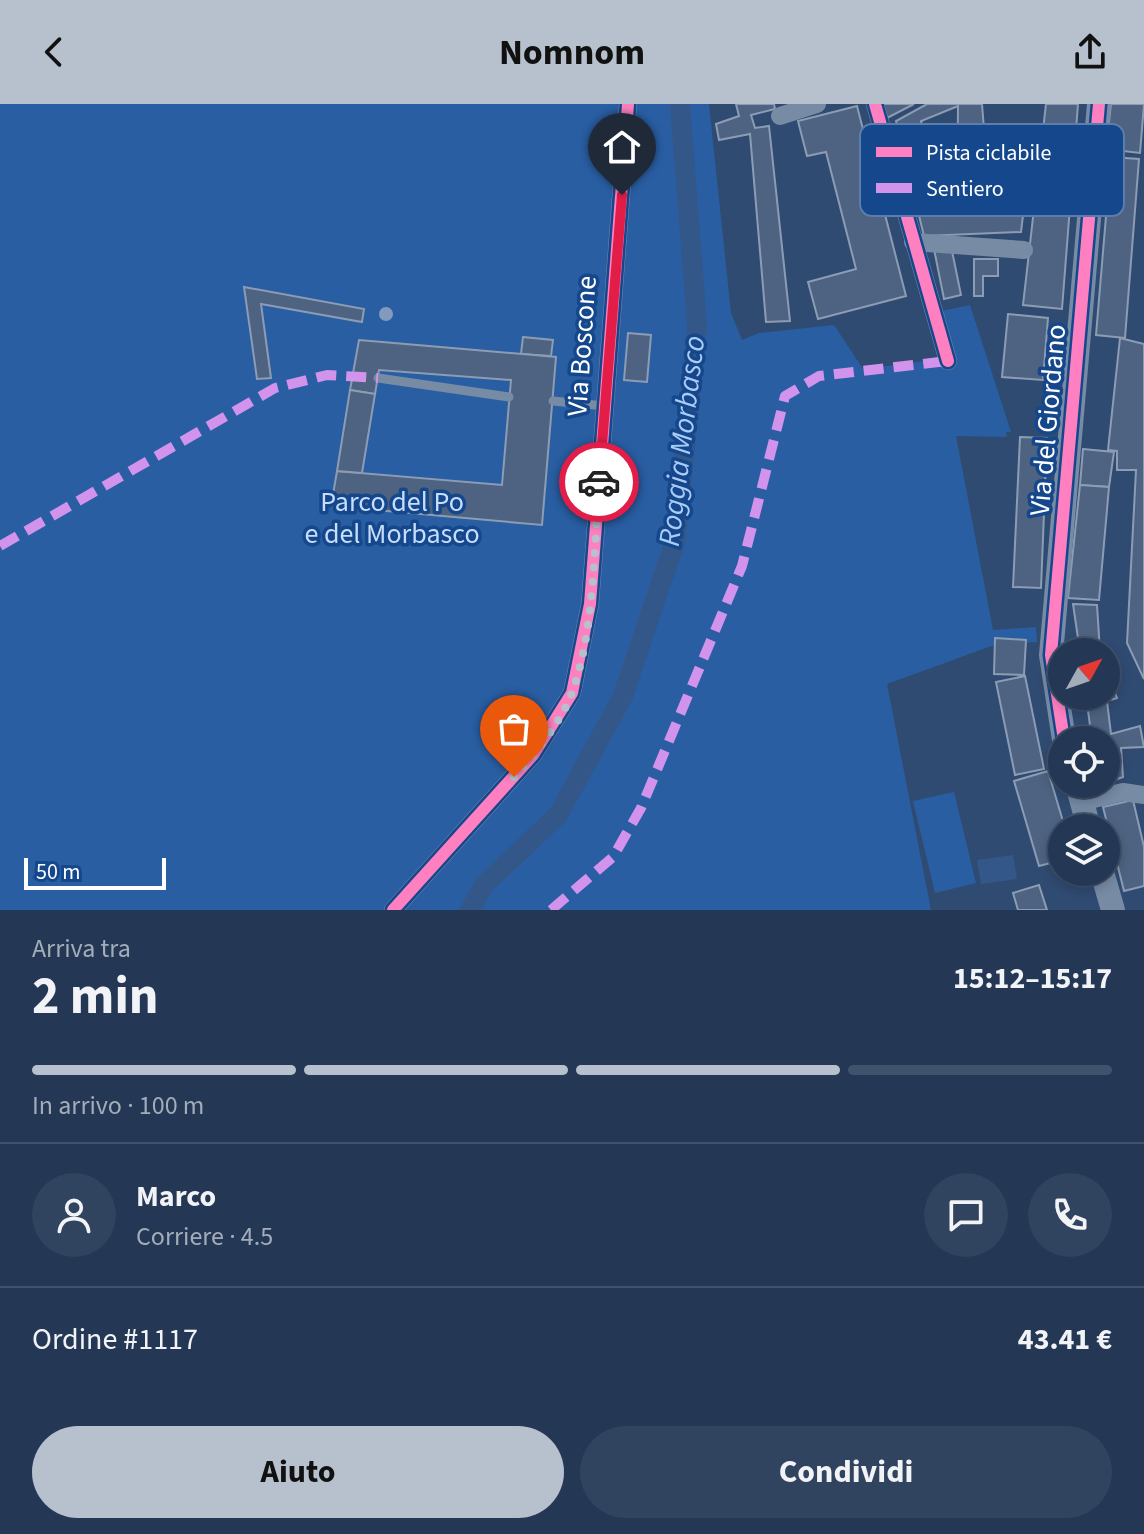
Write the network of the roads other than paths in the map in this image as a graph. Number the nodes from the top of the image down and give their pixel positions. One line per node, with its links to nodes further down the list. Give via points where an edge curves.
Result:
1 (628, 104): 16 (street, Via Boscone)
2 (817, 104): 5 (street)
3 (875, 104): 6 (street)
4 (1099, 104): 7 (street, Via del Giordano)
5 (780, 116)
6 (881, 124)
7 (1097, 124)
8 (906, 216): 10 (street)
9 (1089, 216): 17 (street, Via del Giordano, via 1051,655)
10 (913, 242): 11 (street); 12 (street)
11 (1024, 250)
12 (948, 361)
13 (378, 378): 14 (lane)
14 (509, 397)
15 (553, 401): 16 (lane)
16 (605, 406): 21 (street, Via Boscone, via 590,604 572,693 533,755)
17 (1062, 726)
18 (1120, 792): 19 (street)
19 (1144, 795)
20 (1106, 886): 22 (street)
21 (393, 910)
22 (1113, 910)

